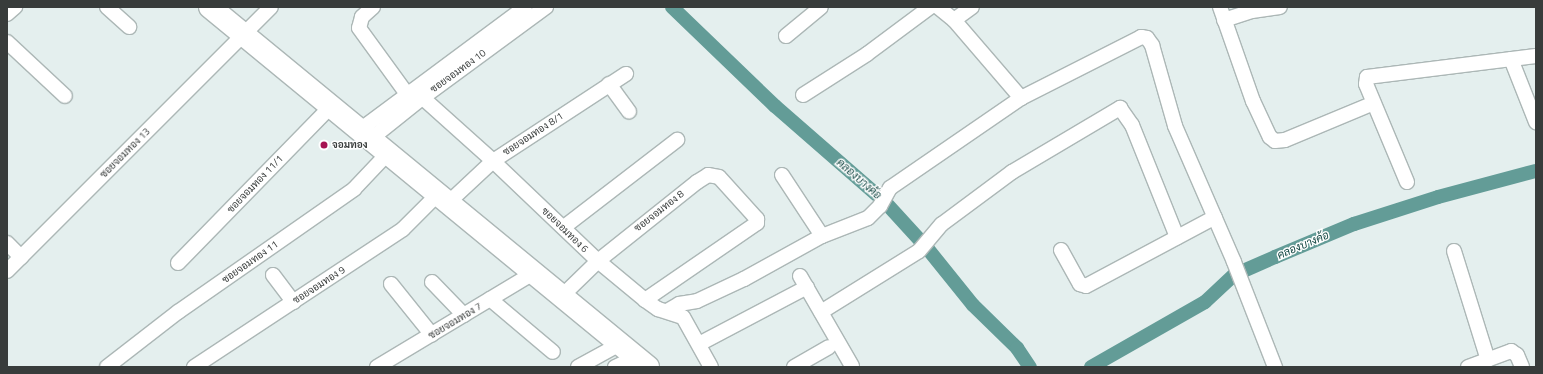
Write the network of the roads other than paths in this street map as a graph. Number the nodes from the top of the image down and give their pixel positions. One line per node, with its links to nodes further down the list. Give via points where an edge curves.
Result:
1 (15, 7): 13 (street)
2 (107, 7): 16 (street)
3 (210, 7): 17 (main road)
4 (272, 7): 17 (street, ซอยจอมทอง 13)
5 (373, 7): 24 (street, ซอยจอมทอง 6, via 362,18 359,28)
6 (525, 7): 24 (street)
7 (546, 7): 24 (street, ซอยจอมทอง 10)
8 (821, 7): 18 (street)
9 (930, 7): 25 (street, via 867,54)
10 (938, 7): 15 (street)
11 (972, 7): 15 (street)
12 (1280, 7): 14 (street)
13 (7, 14)
14 (1222, 14): 28 (street, via 1253,101 1270,137 1275,141 1285,140)
15 (954, 20): 27 (street)
16 (129, 27)
17 (244, 34): 29 (main road); 46 (street, ซอยจอมทอง 13)
18 (786, 36)
19 (7, 42): 26 (street)
20 (1536, 56): 21 (street)
21 (1512, 59): 28 (street, via 1367,77 1366,84); 31 (street)
22 (626, 74): 23 (street, ซอยจอมทอง 8/1)
23 (609, 84): 30 (street); 35 (street, ซอยจอมทอง 8/1)
24 (414, 94): 32 (street); 35 (street, ซอยจอมทอง 6)
25 (803, 95)
26 (66, 96)
27 (1021, 98): 39 (street, via 1134,39 1147,38 1152,45 1175,126); 41 (street, via 890,188 883,201 868,218)
28 (1374, 103): 37 (street)
29 (332, 105): 32 (main road); 48 (street, ซอยจอมทอง 11/1)
30 (629, 112)
31 (1536, 122)
32 (367, 134): 34 (main road)
33 (677, 140): 40 (street)
34 (389, 152): 38 (main road); 69 (street, ซอยจอมทอง 11, via 354,189 178,312)
35 (493, 161): 38 (street, ซอยจอมทอง 8/1); 40 (street, ซอยจอมทอง 6)
36 (782, 175): 41 (street)
37 (1407, 182)
38 (443, 199): 50 (main road); 57 (street, ซอยจอมทอง 9, via 403,229)
39 (1215, 217): 42 (street); 75 (street)
40 (564, 227): 47 (street, ซอยจอมทอง 6)
41 (822, 236): 58 (street, via 744,279 697,301 678,304)
42 (1177, 237): 44 (street, via 1085,286 1080,284); 59 (street, via 1132,125 1120,108 1012,172 932,232 924,246)
43 (7, 243): 46 (street)
44 (1061, 250)
45 (1454, 251): 66 (street)
46 (21, 257): 49 (street, ซอยจอมทอง 13)
47 (598, 261): 54 (street, ซอยจอมทอง 8); 56 (street, ซอยจอมทอง 6); 56 (street, ซอยจอมทอง 8, via 708,175 719,177 758,219 751,229)
48 (178, 263)
49 (7, 271)
50 (532, 274): 54 (main road); 55 (street, ซอยจอมทอง 7)
51 (273, 275): 57 (street)
52 (432, 282): 60 (street)
53 (391, 284): 61 (street)
54 (561, 297): 65 (main road)
55 (490, 299): 60 (street, ซอยจอมทอง 7); 64 (street)
56 (645, 300): 58 (street, ซอยจอมทอง 6)
57 (293, 302): 70 (street, ซอยจอมทอง 9)
58 (667, 311): 62 (street, ซอยจอมทอง 6, via 683,317)
59 (820, 312): 62 (street, via 803,282); 68 (street)
60 (464, 315): 61 (street, ซอยจอมทอง 7)
61 (432, 334): 71 (street, ซอยจอมทอง 7)
62 (699, 344): 74 (street, ซอยจอมทอง 6)
63 (829, 347): 67 (street)
64 (553, 352)
65 (635, 356): 72 (street); 73 (street)
66 (1488, 360): 76 (street); 77 (street, via 1515,352)
67 (803, 365)
68 (852, 366)
69 (107, 367)
70 (194, 367)
71 (377, 367)
72 (578, 367)
73 (615, 367)
74 (711, 367)
75 (1275, 367)
76 (1468, 367)
77 (1522, 367)

